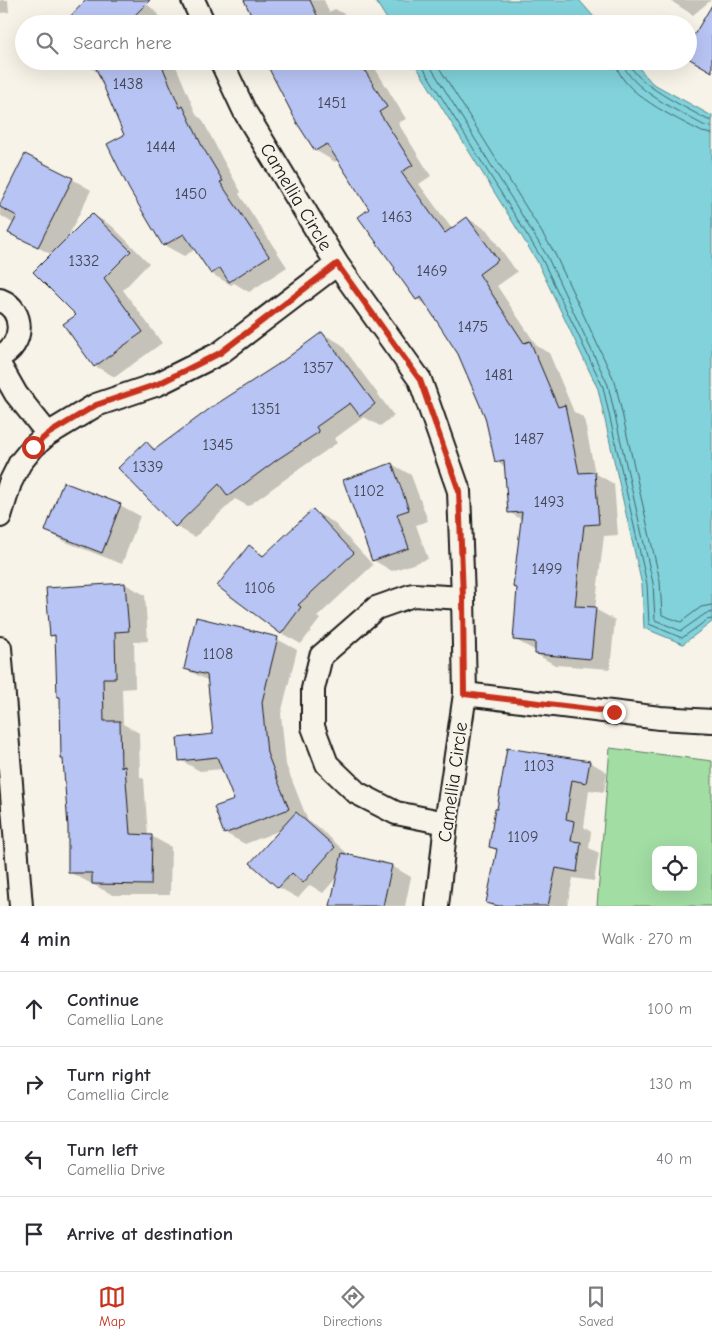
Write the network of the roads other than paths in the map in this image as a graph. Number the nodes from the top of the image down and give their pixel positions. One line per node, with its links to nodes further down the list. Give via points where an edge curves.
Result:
1 (193, 0): 2 (street)
2 (200, 15)
3 (226, 70): 4 (street, Camellia Circle, via 245,112)
4 (337, 264): 8 (street, via 220,353 158,384 96,405); 10 (street, Camellia Circle, via 420,380 459,491)
5 (0, 300): 6 (street, via 13,310 19,321 19,333 15,344)
6 (0, 356)
7 (0, 366): 8 (street, via 16,394)
8 (48, 434): 9 (street, via 20,464 10,483)
9 (0, 516)
10 (463, 598): 12 (street, Camellia Circle); 14 (street, via 413,595 376,608 321,656 313,689 313,727 327,764 357,793 396,813)
11 (0, 648): 15 (street)
12 (464, 694): 13 (street, via 660,718); 14 (street, Camellia Circle)
13 (712, 721)
14 (446, 823): 16 (street, Camellia Circle)
15 (21, 906)
16 (437, 906)

